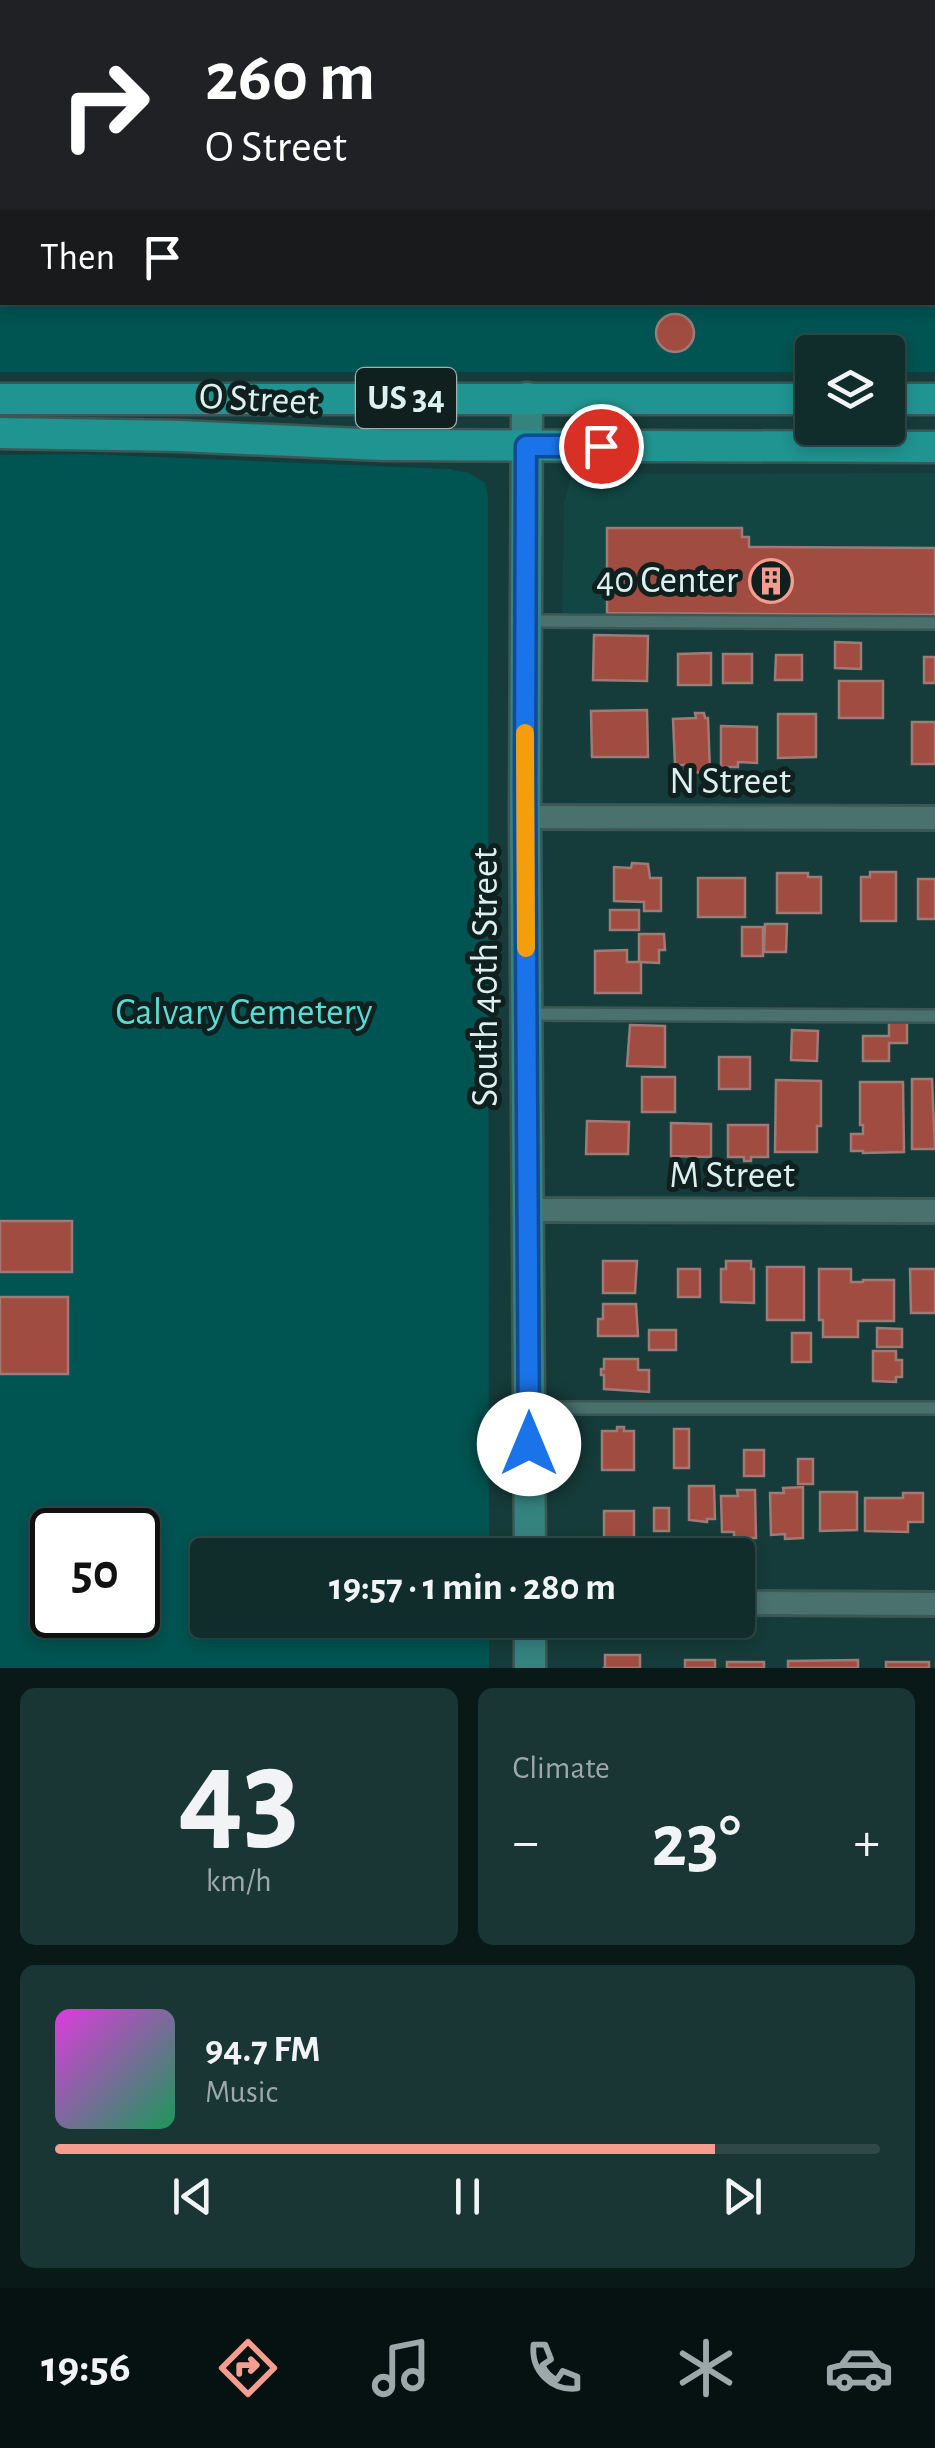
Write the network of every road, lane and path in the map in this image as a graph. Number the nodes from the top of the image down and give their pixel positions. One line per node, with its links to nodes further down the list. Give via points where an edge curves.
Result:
1 (527, 398): 2 (main road, O Street / US 34); 3 (main road, O Street / US 34); 7 (main road, South 40th Street)
2 (0, 399)
3 (795, 399)
4 (905, 399): 5 (main road)
5 (935, 399)
6 (0, 433): 7 (main road, O Street / US 34)
7 (526, 446): 8 (main road, O Street / US 34); 9 (main road, South 40th Street)
8 (935, 447)
9 (524, 620): 10 (lane); 11 (main road, South 40th Street)
10 (935, 622)
11 (525, 817): 12 (street, N Street); 13 (main road, South 40th Street)
12 (935, 818)
13 (527, 1014): 14 (lane); 15 (main road, South 40th Street)
14 (935, 1016)
15 (528, 1210): 16 (street, M Street); 17 (main road, South 40th Street)
16 (935, 1212)
17 (529, 1408): 18 (lane); 19 (main road, South 40th Street)
18 (935, 1408)
19 (530, 1538)
20 (755, 1603): 21 (street)
21 (935, 1604)
22 (530, 1638): 23 (main road)
23 (530, 1668)

